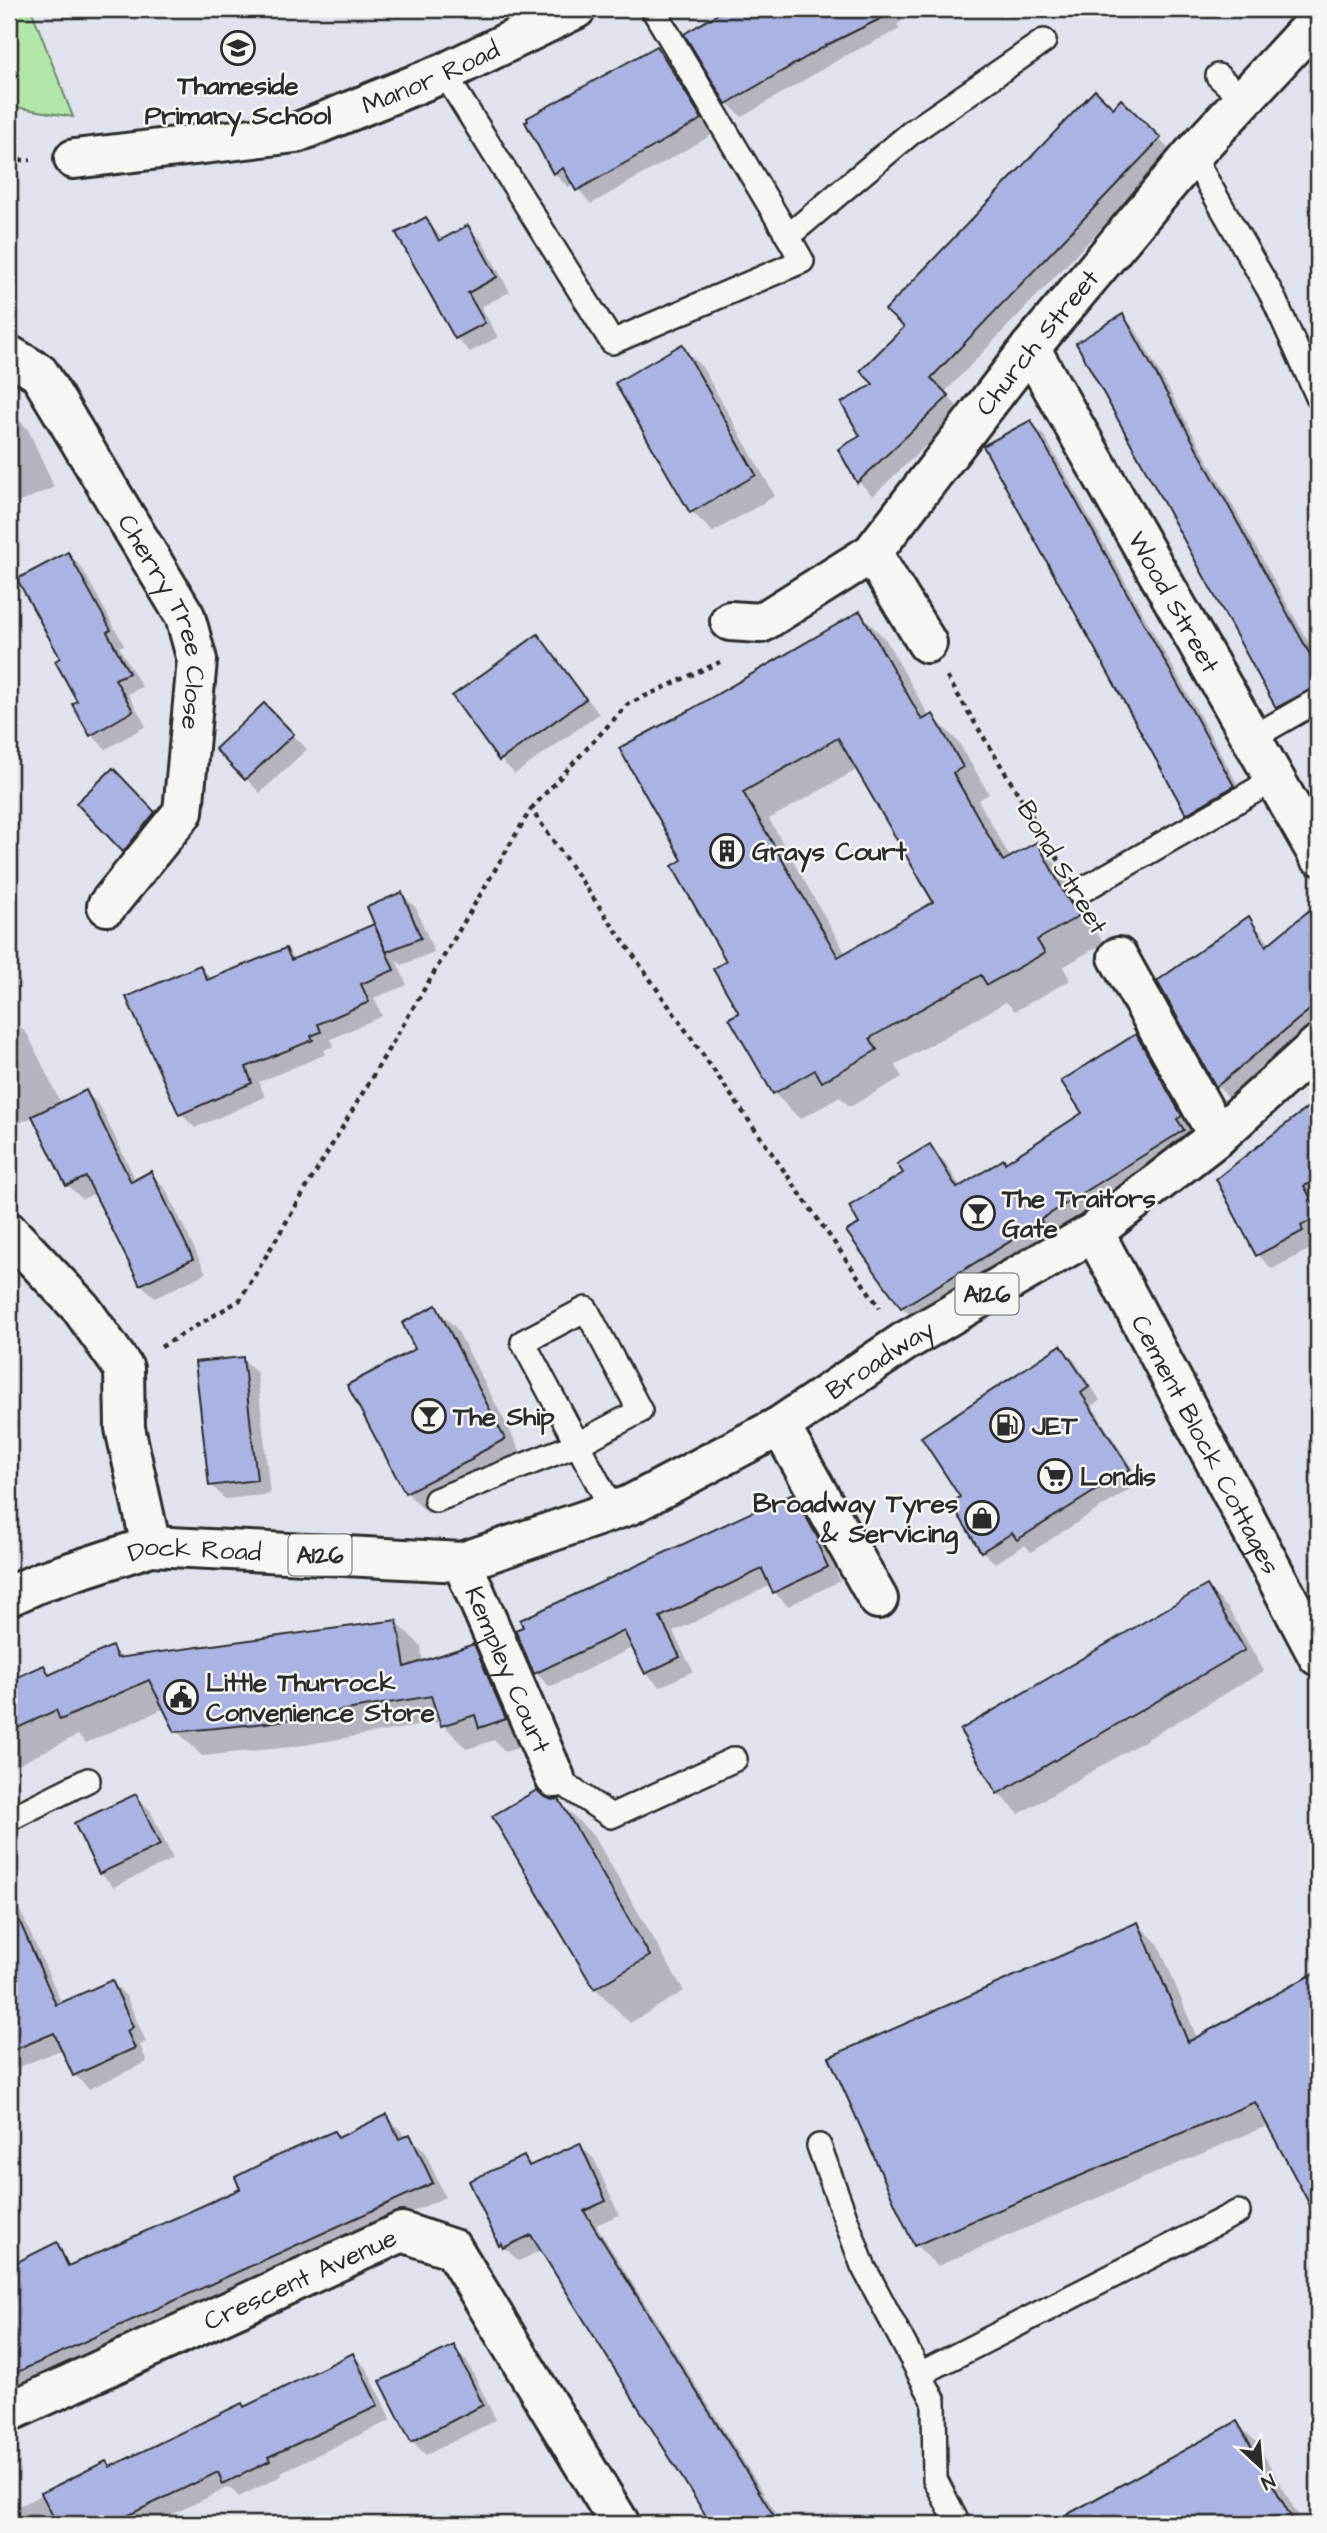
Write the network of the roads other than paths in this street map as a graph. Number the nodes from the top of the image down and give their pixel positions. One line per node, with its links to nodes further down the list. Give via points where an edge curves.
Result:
1 (576, 9): 5 (street, Manor Road)
2 (653, 9): 8 (lane)
3 (1318, 19): 6 (street, Church Street, via 1231,88)
4 (1044, 41): 8 (lane, via 912,132)
5 (444, 73): 7 (street, Manor Road, via 296,133); 8 (lane, via 612,342 802,261)
6 (1192, 155): 9 (street, Church Street); 11 (lane, via 1272,295)
7 (74, 159)
8 (788, 236)
9 (1030, 348): 12 (street, Church Street); 16 (street, Wood Street)
10 (9, 355): 20 (street, Cherry Tree Close, via 39,373 185,616 197,660 183,812)
11 (1318, 397)
12 (872, 554): 13 (street, Church Street); 14 (street)
13 (746, 622)
14 (935, 658)
15 (1318, 700): 16 (lane)
16 (1252, 738): 17 (street, Wood Street)
17 (1275, 779): 18 (street, Wood Street); 19 (lane)
18 (1318, 855)
19 (1079, 892)
20 (107, 906)
21 (1118, 957): 23 (street, Bond Street)
22 (1318, 1046): 23 (street, Broadway / A126)
23 (1218, 1136): 25 (street, Broadway / A126)
24 (9, 1231): 30 (street, via 81,1308 124,1369 125,1427)
25 (1094, 1232): 26 (street, Broadway / A126, via 904,1342); 34 (street, Cement Block Cottages)
26 (780, 1426): 29 (street, Broadway / A126); 33 (street)
27 (578, 1444): 27 (lane, via 523,1342 586,1309 640,1411); 28 (lane); 29 (lane)
28 (436, 1500)
29 (622, 1508): 31 (street, Dock Road / A126)
30 (151, 1546): 31 (street, Dock Road / A126); 32 (street, Dock Road / A126)
31 (462, 1562): 36 (street, Kempley Court)
32 (9, 1596)
33 (878, 1600)
34 (1318, 1656)
35 (735, 1759): 36 (lane, via 611,1816)
36 (555, 1778)
37 (88, 1780): 38 (lane)
38 (9, 1819)
39 (819, 2146): 41 (lane, via 863,2266)
40 (1238, 2212): 41 (lane)
41 (920, 2374): 44 (lane, via 934,2401 935,2479)
42 (9, 2412): 43 (street, Crescent Avenue, via 402,2232 453,2249)
43 (620, 2524)
44 (958, 2524)

